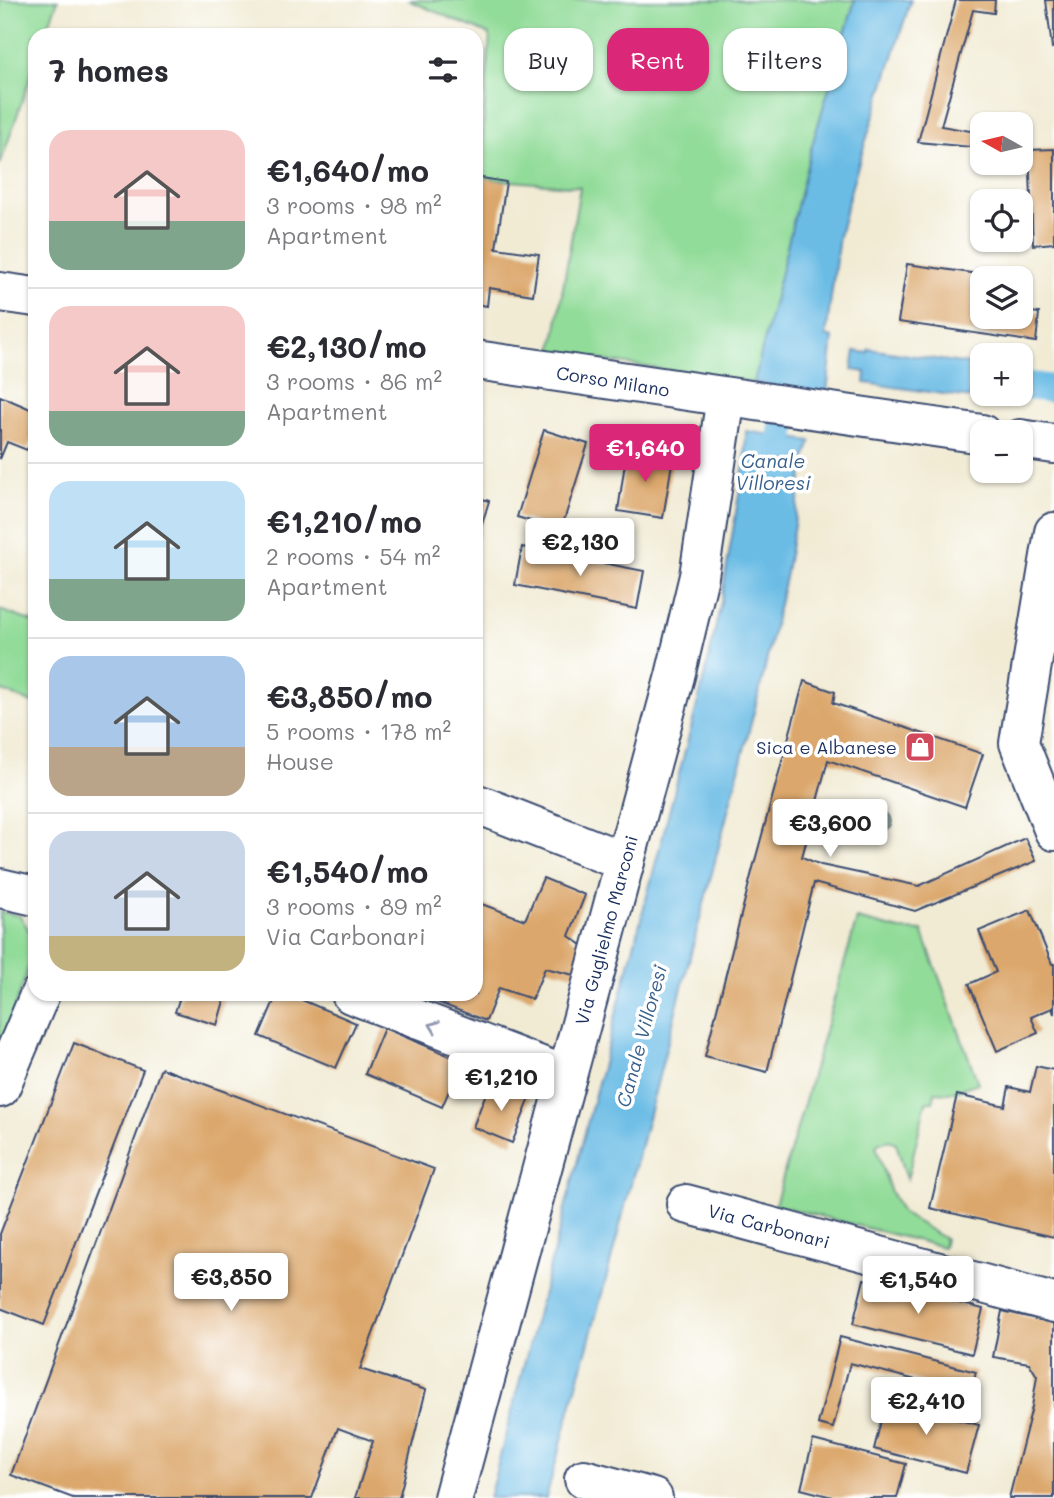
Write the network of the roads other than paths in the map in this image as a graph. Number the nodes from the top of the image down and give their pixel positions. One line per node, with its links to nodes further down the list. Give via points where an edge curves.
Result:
1 (0, 292): 2 (street)
2 (28, 296)
3 (483, 361): 4 (street, Corso Milano)
4 (738, 399): 5 (street, Corso Milano); 11 (street, Via Guglielmo Marconi, via 675,677)
5 (970, 431)
6 (1033, 441): 7 (street)
7 (1054, 444)
8 (1054, 532): 10 (street, via 1019,743)
9 (483, 806): 11 (street)
10 (1054, 831)
11 (625, 862): 16 (street, Via Guglielmo Marconi)
12 (0, 888): 13 (street)
13 (28, 894)
14 (37, 1001): 17 (street)
15 (369, 1001): 16 (street, one-way to 15)
16 (567, 1076): 21 (street, Via Guglielmo Marconi)
17 (0, 1088)
18 (686, 1204): 19 (street, Via Carbonari)
19 (1054, 1303)
20 (584, 1479): 22 (street)
21 (453, 1498)
22 (653, 1498)

